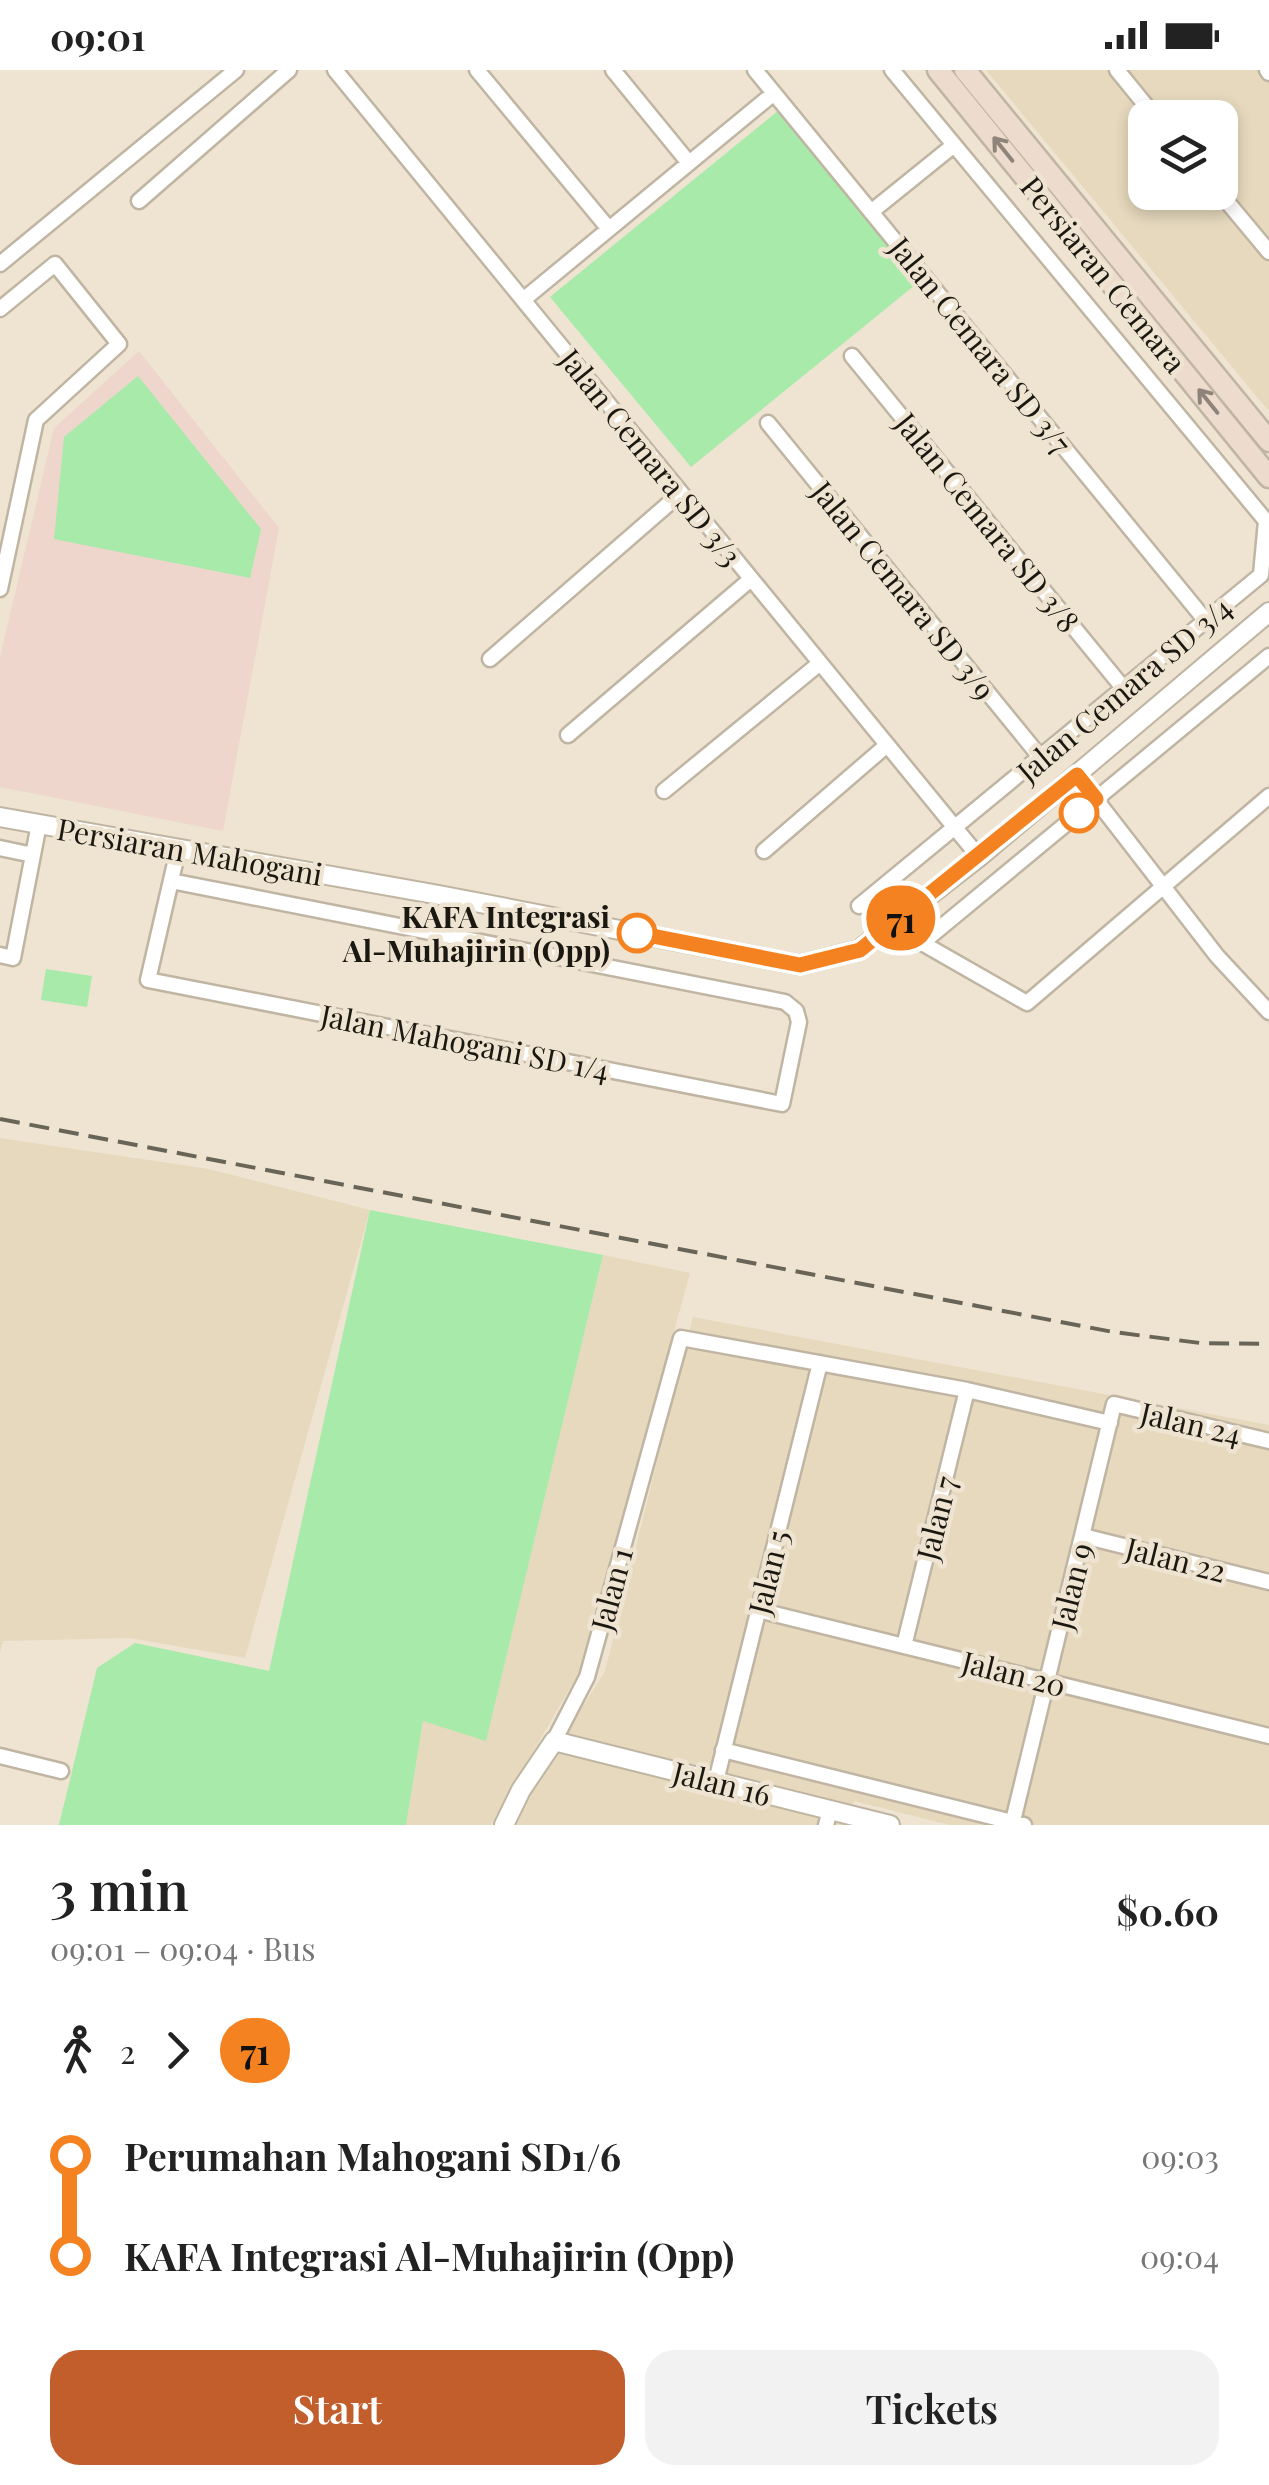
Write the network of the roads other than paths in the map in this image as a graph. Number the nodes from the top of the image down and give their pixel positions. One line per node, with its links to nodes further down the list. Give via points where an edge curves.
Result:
1 (236, 70): 20 (street)
2 (289, 70): 15 (street)
3 (335, 70): 21 (street, Jalan Cemara SD 3/3)
4 (476, 70): 18 (street)
5 (613, 70): 14 (street)
6 (755, 70): 11 (street, Jalan Cemara SD 3/7)
7 (892, 70): 13 (street, Jalan Cemara SD 3/4)
8 (938, 70): 26 (main road, Persiaran Cemara, one-way to 8)
9 (1116, 70): 12 (street)
10 (967, 72): 25 (main road, Persiaran Cemara)
11 (774, 92): 14 (street); 17 (street, Jalan Cemara SD 3/7)
12 (1141, 100)
13 (954, 145): 17 (street); 31 (street, Jalan Cemara SD 3/4, via 1266,520 1262,575)
14 (688, 164): 18 (street)
15 (139, 202)
16 (1235, 210): 19 (street)
17 (871, 212): 31 (street, Jalan Cemara SD 3/7)
18 (609, 229): 21 (street)
19 (1269, 252)
20 (0, 264)
21 (523, 300): 27 (street, Jalan Cemara SD 3/3)
22 (0, 309): 29 (street, via 55,264 119,344 36,420)
23 (852, 356): 35 (street, Jalan Cemara SD 3/8)
24 (768, 424): 38 (street, Jalan Cemara SD 3/9)
25 (1269, 441)
26 (1269, 477)
27 (682, 494): 28 (street, Jalan Cemara SD 3/3); 33 (street)
28 (751, 579): 34 (street, Jalan Cemara SD 3/3); 36 (street)
29 (0, 590)
30 (1269, 612): 39 (street, Persiaran Mahogani)
31 (1206, 621): 35 (street, Jalan Cemara SD 3/4)
32 (1269, 656): 42 (street)
33 (490, 660)
34 (820, 663): 37 (street, Jalan Cemara SD 3/3); 40 (street)
35 (1124, 689): 38 (street, Jalan Cemara SD 3/4)
36 (568, 735)
37 (887, 745): 45 (street, Jalan Cemara SD 3/3); 48 (street)
38 (1041, 758): 45 (street, Jalan Cemara SD 3/4)
39 (1077, 775): 42 (street); 49 (street, Persiaran Mahogani)
40 (664, 791)
41 (1269, 796): 52 (street)
42 (1096, 799): 52 (street); 52 (street, via 922,943 1027,1002)
43 (0, 816): 44 (street, Persiaran Mahogani)
44 (39, 824): 47 (street, Persiaran Mahogani); 50 (street)
45 (955, 828): 49 (street, Jalan Cemara SD 3/3); 53 (street, Jalan Cemara SD 3/4)
46 (0, 848): 50 (street)
47 (178, 850): 49 (street, Persiaran Mahogani, via 800,965 860,950); 51 (street)
48 (764, 850)
49 (973, 850)
50 (33, 854): 54 (street, via 13,958)
51 (171, 881): 51 (street, Jalan Mahogani SD 1/4, via 148,980 782,1104 799,1022 785,1002)
52 (1162, 884): 55 (street)
53 (859, 906)
54 (0, 955)
55 (1269, 1012)
56 (820, 1363): 57 (street); 63 (street, Jalan 5); 67 (street, Jalan 1, via 681,1338 587,1677)
57 (968, 1390): 59 (street); 64 (street, Jalan 7)
58 (1114, 1404): 59 (street, Jalan 9); 60 (street, Jalan 24)
59 (1110, 1423): 61 (street, Jalan 9)
60 (1269, 1441)
61 (1083, 1536): 62 (street, Jalan 22); 65 (street, Jalan 9)
62 (1269, 1582)
63 (758, 1610): 64 (street, Jalan 20); 68 (street, Jalan 5)
64 (904, 1646): 65 (street, Jalan 20)
65 (1048, 1681): 66 (street, Jalan 20); 73 (street, Jalan 9)
66 (1269, 1736)
67 (554, 1741): 71 (street, Jalan 16); 74 (street, Jalan 1)
68 (724, 1750): 71 (street, Jalan 5); 73 (street)
69 (0, 1756): 70 (street)
70 (61, 1771)
71 (716, 1782): 72 (street, Jalan 16)
72 (828, 1818): 75 (street, Jalan 16)
73 (1016, 1824)
74 (504, 1825)
75 (890, 1825)

